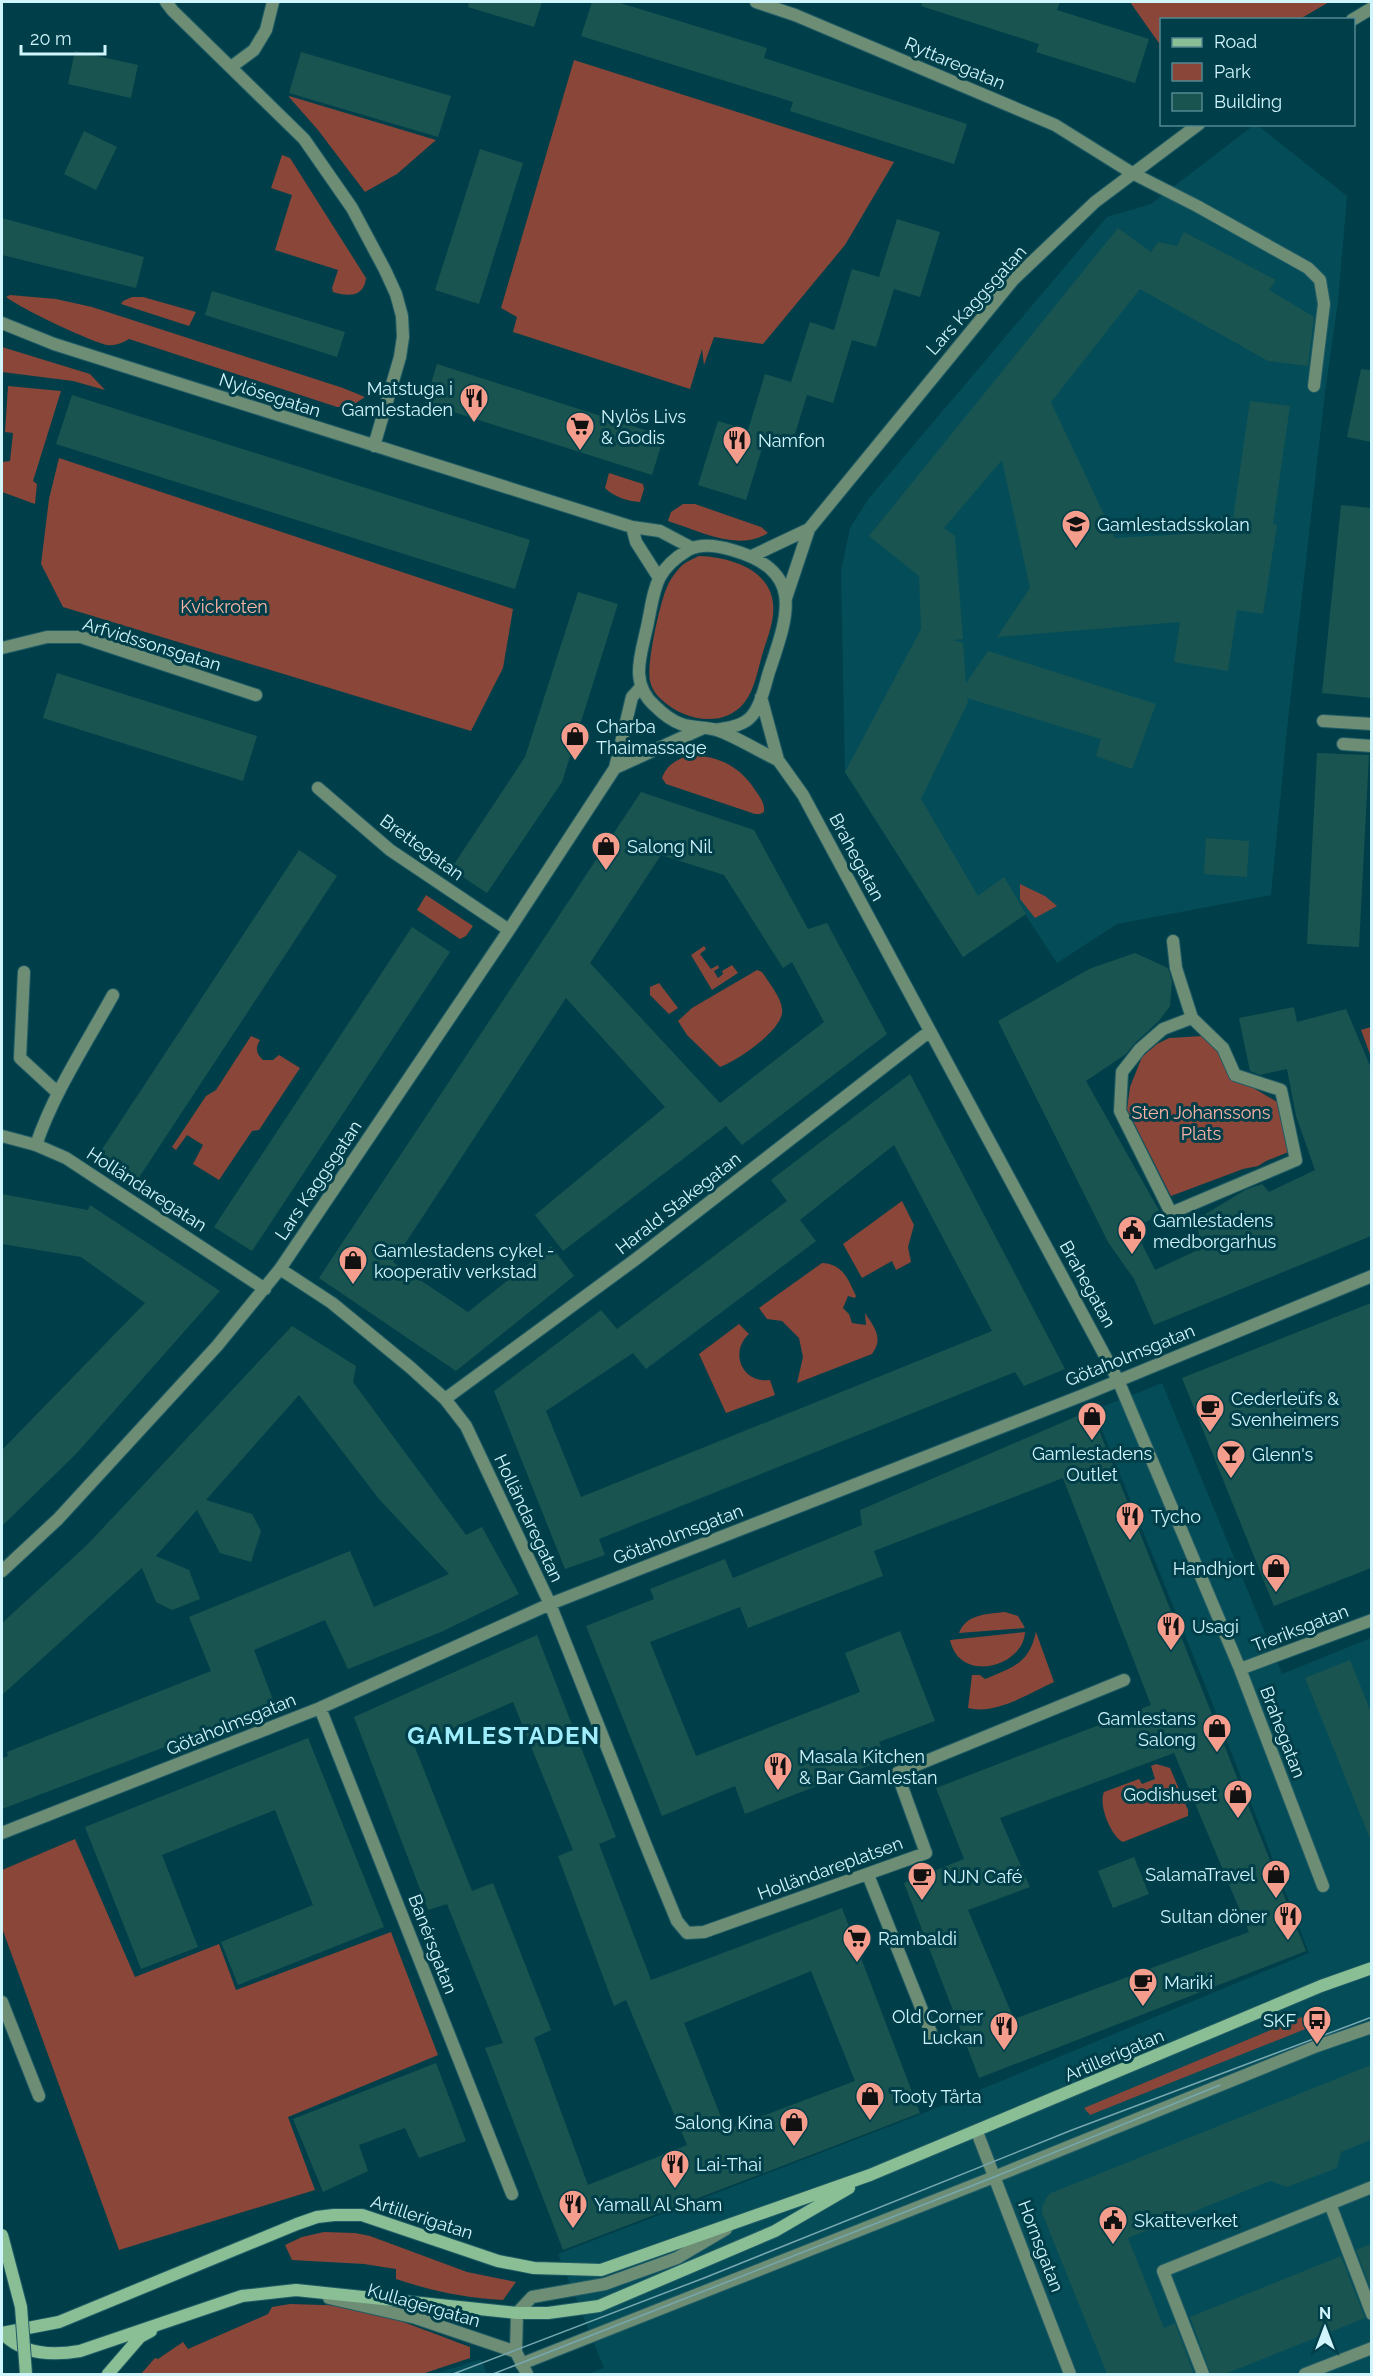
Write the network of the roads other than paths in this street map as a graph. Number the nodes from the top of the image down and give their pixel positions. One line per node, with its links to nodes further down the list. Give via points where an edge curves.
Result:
1 (166, 2): 6 (street)
2 (273, 2): 6 (street, via 266,30 254,50)
3 (756, 2): 8 (street, Ryttaregatan, via 1055,124)
4 (1371, 8): 5 (street)
5 (1355, 18)
6 (231, 67): 11 (street, via 304,139 352,208 396,294 403,337)
7 (1195, 126): 8 (street, Lars Kaggsgatan)
8 (1132, 173): 10 (street, Ryttaregatan, via 1308,268 1320,280 1324,304); 13 (street, Lars Kaggsgatan, via 1095,202 1013,280)
9 (2, 322): 11 (street, Nylösegatan, via 54,344)
10 (1314, 386)
11 (375, 446): 12 (street, Nylösegatan)
12 (632, 527): 14 (street, Nylösegatan, via 660,531); 16 (street, via 636,542)
13 (809, 529): 15 (street, Lars Kaggsgatan); 17 (street, Lars Kaggsgatan)
14 (692, 548): 15 (street, via 725,548); 16 (street, via 675,558)
15 (752, 556): 17 (street, via 772,568)
16 (659, 578): 19 (street, via 638,670)
17 (786, 598): 21 (street, via 785,617)
18 (2, 648): 20 (street, Arfvidssonsgatan, via 47,638 81,638)
19 (640, 687): 24 (street, via 667,718); 29 (street, Lars Kaggsgatan, via 632,697)
20 (256, 694)
21 (761, 697): 25 (street, via 747,721); 28 (street, Brahegatan)
22 (1323, 721): 23 (street)
23 (1371, 724)
24 (701, 729): 25 (street); 29 (street)
25 (716, 730): 28 (street, Brahegatan)
26 (1343, 744): 27 (street)
27 (1371, 746)
28 (778, 760): 36 (street, Brahegatan, via 803,795)
29 (615, 768): 31 (street, Lars Kaggsgatan)
30 (318, 788): 31 (street, Brettegatan, via 390,850)
31 (509, 930): 40 (street, Lars Kaggsgatan)
32 (1173, 941): 35 (street, via 1176,968)
33 (24, 972): 37 (street, via 20,1058)
34 (113, 995): 37 (street)
35 (1192, 1018): 35 (street, via 1163,1029 1122,1072 1120,1110 1172,1213 1296,1160 1281,1090 1235,1075 1223,1048)
36 (930, 1031): 43 (street, Brahegatan); 44 (street, Harald Stakegatan, via 636,1259)
37 (58, 1093): 39 (street)
38 (2, 1136): 39 (street, Holländaregatan)
39 (36, 1145): 42 (street, Holländaregatan, via 66,1158)
40 (280, 1269): 42 (street, Lars Kaggsgatan); 44 (street, Holländaregatan, via 332,1303)
41 (1371, 1275): 43 (street, Götaholmsgatan)
42 (265, 1289): 45 (street, Lars Kaggsgatan, via 58,1519)
43 (1118, 1380): 46 (street, Götaholmsgatan); 48 (street, Brahegatan)
44 (445, 1399): 46 (street, Holländaregatan, via 466,1426)
45 (2, 1571)
46 (550, 1604): 50 (street, Götaholmsgatan); 52 (street, Holländaregatan)
47 (1371, 1620): 48 (street, Treriksgatan)
48 (1240, 1669): 54 (street, Brahegatan)
49 (1124, 1680): 53 (street, Holländareplatsen, via 897,1773 926,1853)
50 (320, 1708): 51 (street, Götaholmsgatan); 64 (street, Banérsgatan)
51 (2, 1833)
52 (649, 1853): 53 (street, Holländareplatsen, via 677,1920 687,1933 704,1932)
53 (868, 1875): 58 (street)
54 (1323, 1886)
55 (1371, 1968): 60 (main road, Artillerigatan)
56 (2, 2002): 59 (street)
57 (1371, 2027): 62 (street)
58 (932, 2035)
59 (39, 2096)
60 (978, 2132): 61 (main road, Artillerigatan); 62 (street, Hornsgatan)
61 (870, 2175): 66 (main road, Artillerigatan); 69 (main road, Artillerigatan, via 775,2231 599,2306)
62 (994, 2177): 76 (street); 79 (street, Hornsgatan)
63 (1371, 2187): 65 (street)
64 (512, 2194)
65 (1330, 2204): 70 (street); 80 (street, via 1163,2271)
66 (735, 2224): 69 (street, Artillerigatan, via 677,2258 604,2284 532,2297); 72 (main road, Artillerigatan, via 601,2270 560,2270 498,2261 362,2215 317,2217 59,2322)
67 (2, 2235): 74 (main road, bridge, via 21,2307)
68 (296, 2290): 69 (main road, Artillerigatan); 71 (main road, Artillerigatan, via 242,2296); 75 (street, Kullagergatan, via 416,2318)
69 (517, 2313): 75 (street)
70 (1371, 2314)
71 (177, 2317): 74 (main road, Artillerigatan, via 64,2354); 78 (main road, Artillerigatan, via 140,2337)
72 (2, 2333): 74 (main road)
73 (1371, 2348): 81 (street)
74 (25, 2350): 77 (main road, bridge)
75 (516, 2352): 76 (street)
76 (524, 2369)
77 (26, 2374)
78 (108, 2374)
79 (1070, 2374)
80 (1203, 2374)
81 (1305, 2374)

